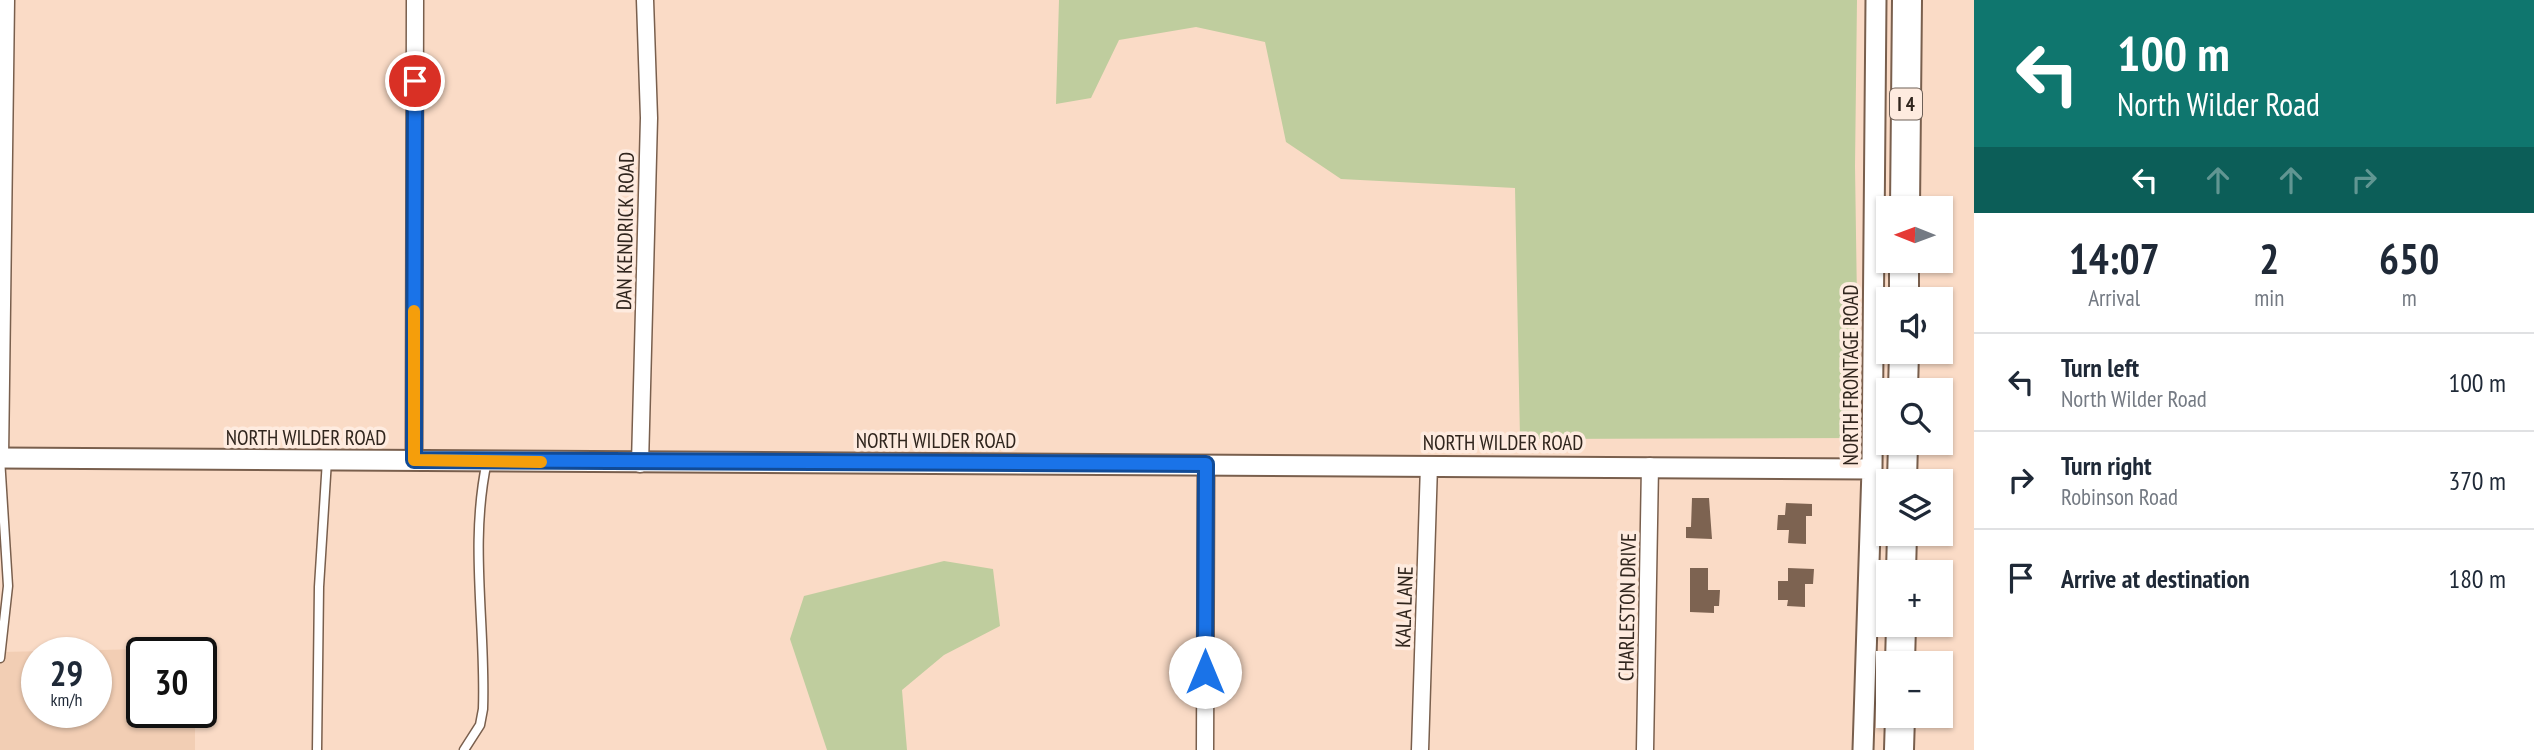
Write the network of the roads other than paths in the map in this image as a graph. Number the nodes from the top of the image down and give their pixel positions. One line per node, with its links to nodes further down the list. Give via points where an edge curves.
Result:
1 (6, 0): 6 (street)
2 (415, 0): 11 (street)
3 (645, 0): 13 (street, DAN KENDRICK ROAD, via 649,118)
4 (1876, 0): 17 (street, NORTH FRONTAGE ROAD)
5 (1907, 0): 7 (highway, I 4)
6 (3, 28): 8 (street)
7 (1905, 196)
8 (1, 339): 9 (street)
9 (0, 458): 10 (street, NORTH WILDER ROAD); 18 (lane, via 8,586)
10 (327, 460): 11 (street, NORTH WILDER ROAD); 20 (lane, via 319,587)
11 (414, 460): 12 (street, NORTH WILDER ROAD)
12 (487, 461): 13 (street, NORTH WILDER ROAD); 21 (lane, via 477,566 483,709 480,725)
13 (640, 464): 14 (street, NORTH WILDER ROAD)
14 (1206, 464): 15 (street, NORTH WILDER ROAD); 22 (street)
15 (1429, 465): 16 (street, NORTH WILDER ROAD); 23 (street, KALA LANE)
16 (1650, 466): 17 (street, NORTH WILDER ROAD); 24 (street, CHARLESTON DRIVE)
17 (1872, 469): 25 (street, NORTH FRONTAGE ROAD)
18 (0, 658)
19 (1900, 728): 26 (highway)
20 (317, 750)
21 (464, 750)
22 (1205, 750)
23 (1420, 750)
24 (1645, 750)
25 (1863, 750)
26 (1899, 750)

